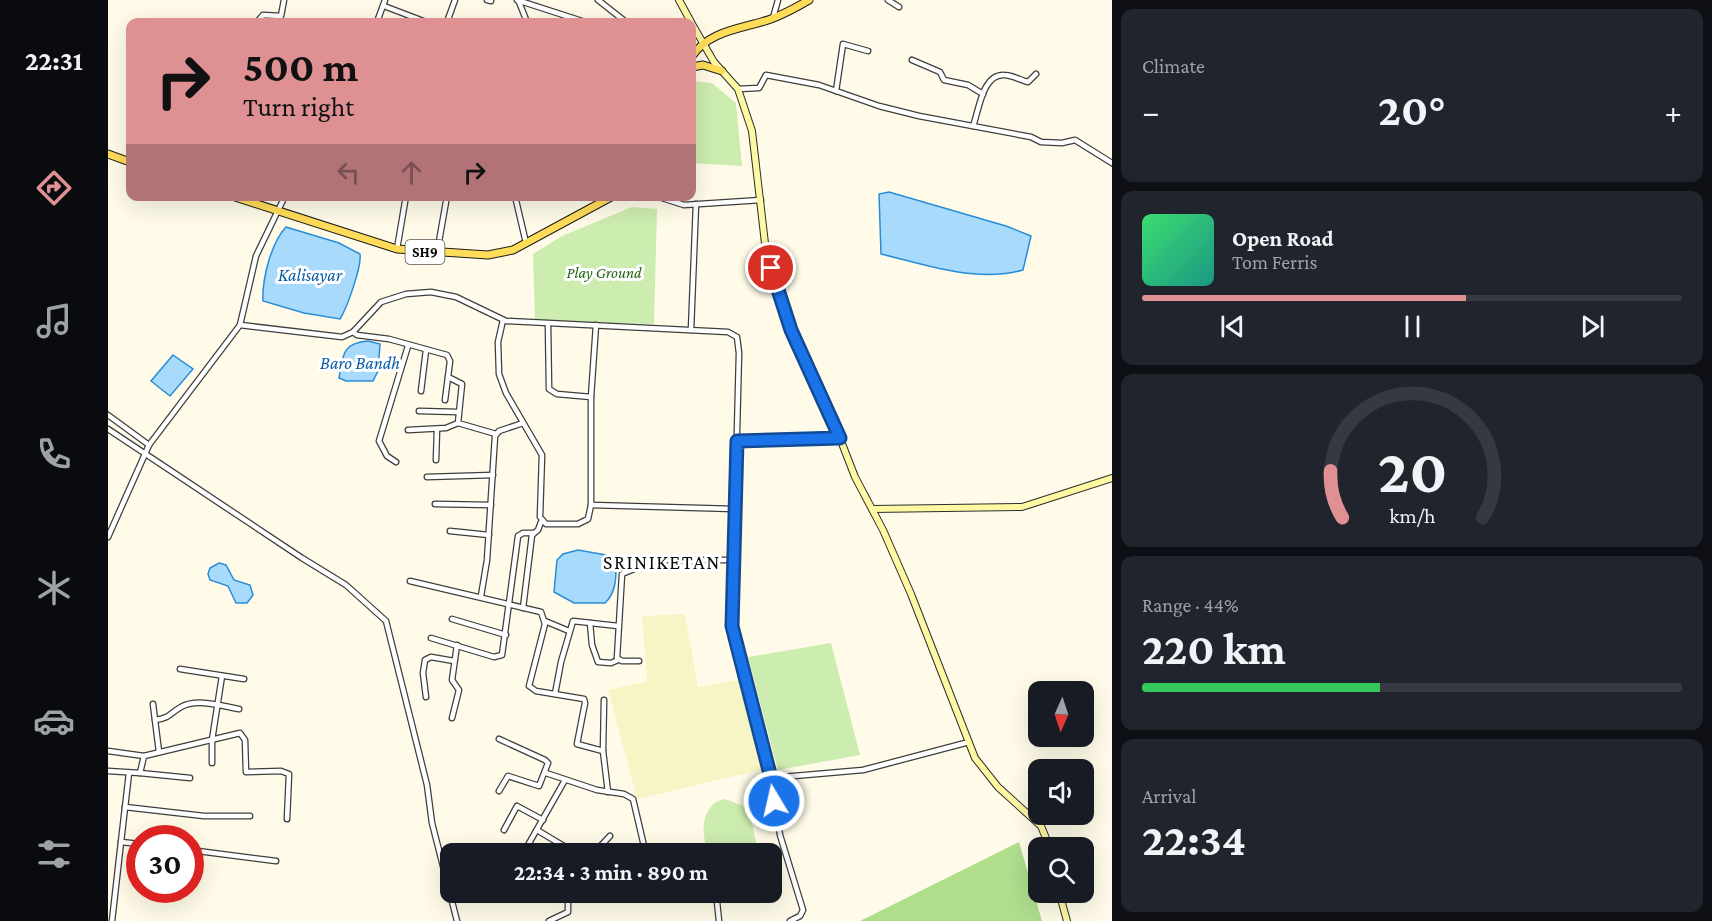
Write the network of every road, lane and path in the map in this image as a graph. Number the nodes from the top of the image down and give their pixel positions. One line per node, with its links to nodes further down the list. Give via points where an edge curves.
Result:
1 (284, 0): 11 (street, via 281,16)
2 (455, 0): 14 (street)
3 (598, 0): 17 (street)
4 (678, 0): 18 (main road)
5 (778, 0): 19 (street)
6 (809, 0): 19 (main road)
7 (888, 0): 10 (street)
8 (518, 1): 15 (street); 16 (street)
9 (385, 3): 12 (street); 13 (street)
10 (899, 7)
11 (259, 18)
12 (379, 18)
13 (417, 18)
14 (448, 18)
15 (525, 18)
16 (572, 18)
17 (621, 18)
18 (688, 18)
19 (773, 18): 21 (main road)
20 (696, 32): 21 (main road)
21 (701, 42): 22 (main road); 26 (main road)
22 (696, 50)
23 (868, 51): 29 (street, via 843,44)
24 (912, 60): 30 (street, via 940,72 944,80 968,85)
25 (696, 66): 26 (main road)
26 (722, 71): 28 (main road)
27 (1035, 74): 30 (street, via 1028,82 1008,75 997,76)
28 (738, 90): 29 (street, via 759,88 766,75); 35 (main road, via 752,131)
29 (836, 91): 31 (street, via 879,106)
30 (983, 94): 31 (street)
31 (973, 126): 34 (street, via 1045,143 1075,140)
32 (108, 154): 33 (main road)
33 (126, 161)
34 (1112, 164)
35 (760, 200): 43 (street); 69 (main road, via 765,252 791,330)
36 (246, 201): 44 (main road, SH9)
37 (283, 201): 44 (street)
38 (405, 201): 46 (street)
39 (446, 201): 47 (street)
40 (516, 201): 45 (street)
41 (604, 201): 45 (main road, SH9)
42 (670, 201): 43 (street)
43 (696, 204): 52 (street)
44 (278, 212): 46 (main road, SH9); 50 (street, via 256,256)
45 (526, 244): 47 (main road, SH9, via 488,255)
46 (397, 249): 47 (main road, SH9)
47 (437, 253)
48 (503, 320): 49 (street); 53 (street, via 456,297 417,293 381,302); 64 (street, via 498,342 499,374)
49 (548, 324): 51 (street); 58 (street, via 549,389 557,394)
50 (240, 325): 53 (street, via 335,338); 71 (street)
51 (597, 325): 52 (street); 58 (street)
52 (691, 330): 70 (street, via 728,332 737,337)
53 (353, 332): 54 (street)
54 (408, 346): 55 (street); 74 (street, via 379,441 387,456)
55 (426, 350): 56 (street, via 450,358); 57 (street)
56 (448, 377): 59 (street); 61 (street, via 462,384)
57 (421, 391)
58 (591, 397): 80 (street)
59 (445, 400)
60 (419, 411): 61 (street)
61 (458, 412): 63 (street)
62 (108, 415): 71 (street)
63 (458, 423): 66 (street); 68 (street)
64 (523, 423): 68 (street); 85 (street, via 542,455)
65 (108, 429): 72 (street)
66 (437, 429): 67 (street); 73 (street)
67 (408, 430)
68 (496, 434): 75 (street)
69 (840, 438): 70 (street); 82 (main road)
70 (737, 441): 81 (street)
71 (149, 445): 72 (street)
72 (144, 453): 84 (street); 154 (street, via 346,585 386,621)
73 (436, 460)
74 (396, 462)
75 (493, 475): 76 (street); 79 (street)
76 (427, 477)
77 (1112, 478): 82 (main road, via 1022,507)
78 (435, 504): 79 (street)
79 (491, 505): 88 (street)
80 (591, 505): 81 (street); 85 (street, via 584,522)
81 (735, 509): 90 (street)
82 (872, 509): 119 (main road, via 911,594)
83 (108, 515): 84 (street)
84 (115, 518): 89 (street)
85 (541, 522): 87 (street)
86 (450, 531): 88 (street)
87 (533, 533): 93 (street, via 518,536); 94 (street)
88 (489, 535): 92 (street)
89 (108, 537)
90 (734, 560): 98 (street, via 656,560 625,571 620,578); 130 (street, via 732,626)
91 (410, 580): 92 (street)
92 (481, 596): 93 (street)
93 (509, 606): 94 (street); 100 (street)
94 (523, 608): 96 (street, via 541,612)
95 (452, 619): 100 (street)
96 (545, 621): 99 (street); 109 (street, via 529,686)
97 (590, 623): 98 (street); 99 (street, via 573,621); 103 (street, via 598,662)
98 (618, 626): 103 (street)
99 (569, 631): 109 (street)
100 (506, 635): 102 (street, via 500,657)
101 (432, 638): 102 (street)
102 (457, 645): 104 (street)
103 (618, 660): 105 (street)
104 (454, 661): 110 (street, via 431,657 425,660); 115 (street, via 452,681 459,690)
105 (639, 661)
106 (180, 669): 107 (street)
107 (222, 676): 108 (street); 113 (street)
108 (244, 679)
109 (555, 694): 121 (street, via 584,699 577,744)
110 (426, 698)
111 (604, 700): 121 (street)
112 (153, 704): 116 (street)
113 (218, 705): 114 (street); 116 (street, via 191,704 170,717); 117 (street)
114 (239, 709)
115 (452, 718)
116 (155, 720): 122 (street)
117 (212, 740): 122 (street); 124 (street); 136 (street, via 243,734 246,772 289,774)
118 (499, 740): 128 (street, via 545,759)
119 (969, 742): 130 (street, via 863,770); 141 (main road, via 985,772 1041,826)
120 (108, 751): 123 (street)
121 (603, 751): 133 (street)
122 (159, 752): 123 (street)
123 (144, 756): 127 (street)
124 (212, 763)
125 (108, 771): 126 (street)
126 (129, 773): 127 (street); 134 (street)
127 (140, 773): 129 (street)
128 (546, 773): 131 (street); 132 (street, via 537,786 508,776)
129 (190, 778)
130 (771, 778): 157 (street, via 780,835 803,910)
131 (565, 780): 133 (street); 137 (street)
132 (499, 791)
133 (608, 792): 147 (street, via 628,796 635,805)
134 (125, 807): 135 (street, via 204,816); 142 (street)
135 (250, 816)
136 (287, 819)
137 (543, 820): 138 (street, via 517,806); 139 (street)
138 (504, 830)
139 (537, 830): 144 (street); 145 (street)
140 (610, 836): 146 (street)
141 (1046, 837)
142 (121, 842): 143 (street); 153 (street)
143 (126, 843)
144 (529, 843)
145 (559, 843)
146 (603, 843)
147 (644, 843)
148 (204, 852): 149 (street)
149 (276, 861)
150 (568, 903): 155 (street, via 568,912)
151 (717, 903): 156 (street)
152 (1062, 903): 158 (main road)
153 (112, 921)
154 (457, 921)
155 (549, 921)
156 (718, 921)
157 (790, 921)
158 (1067, 921)

